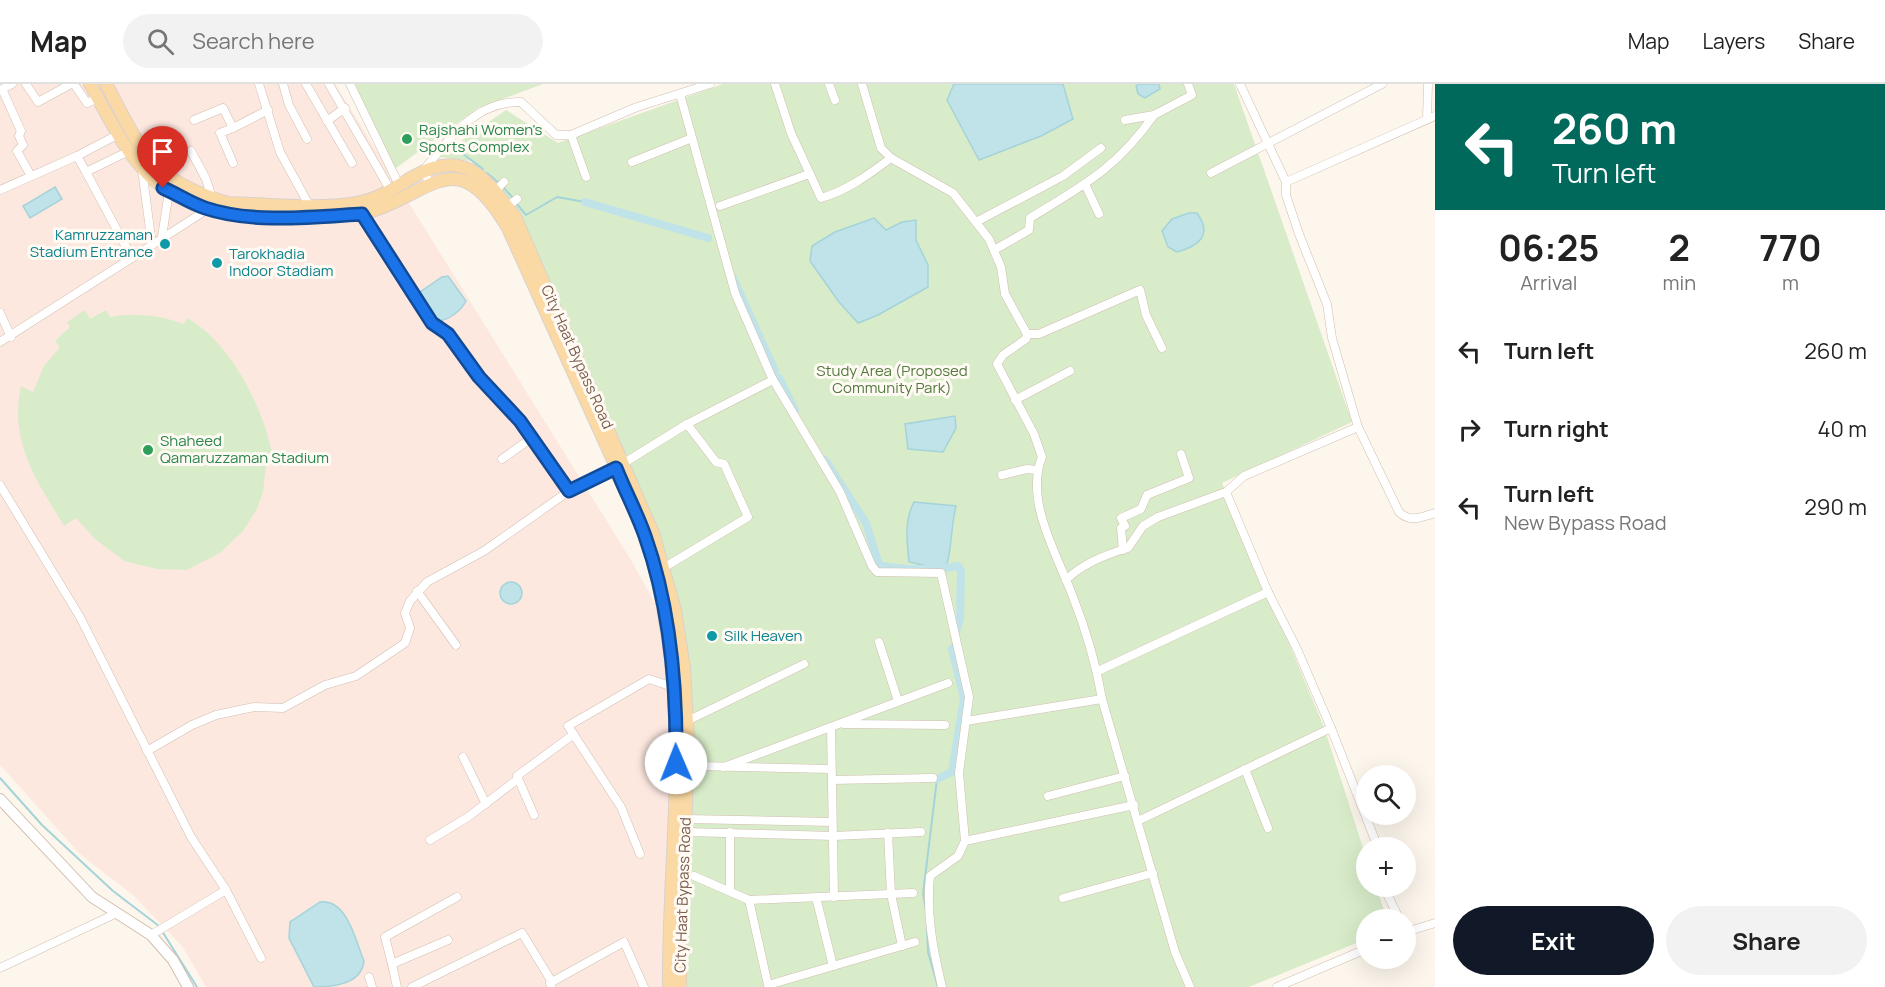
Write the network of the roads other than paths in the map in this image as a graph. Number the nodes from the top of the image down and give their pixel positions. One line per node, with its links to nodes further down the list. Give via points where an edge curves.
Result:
1 (12, 84): 22 (street, via 2,89)
2 (26, 84): 3 (street, via 38,102)
3 (73, 84): 20 (street, via 87,103)
4 (90, 84): 20 (main road, City Haat Bypass Road)
5 (106, 84): 54 (main road, City Haat Bypass Road, via 136,141)
6 (259, 84): 24 (street)
7 (283, 84): 35 (street)
8 (306, 84): 30 (street)
9 (328, 84): 23 (street)
10 (350, 84): 56 (street)
11 (775, 84): 49 (street)
12 (829, 84): 21 (street)
13 (862, 84): 41 (street, via 879,144)
14 (1188, 84): 26 (street, via 1192,95)
15 (1382, 84): 36 (street)
16 (1428, 84): 27 (street)
17 (704, 85): 19 (street)
18 (1243, 85): 36 (street)
19 (680, 94): 33 (street); 34 (street)
20 (98, 98): 32 (main road, City Haat Bypass Road)
21 (834, 100)
22 (11, 108): 25 (street); 50 (street, via 23,145 17,151)
23 (345, 108): 30 (street); 56 (street)
24 (268, 110): 31 (street); 59 (street, via 287,168)
25 (0, 111)
26 (1154, 115): 29 (street); 55 (street, via 1134,144)
27 (1431, 118): 52 (street)
28 (194, 120): 31 (street, via 223,108)
29 (1125, 120)
30 (327, 121): 44 (street)
31 (232, 128): 43 (street, via 220,133)
32 (119, 134): 38 (main road, City Haat Bypass Road); 40 (street)
33 (571, 135): 46 (street, via 556,135 521,102 510,101 468,121); 51 (street)
34 (692, 138): 42 (street); 74 (street, via 735,293)
35 (307, 139)
36 (1269, 142): 48 (street); 52 (street)
37 (1101, 148): 63 (street, via 1064,176)
38 (129, 151): 45 (main road, City Haat Bypass Road); 47 (street)
39 (191, 151): 58 (street, via 206,179)
40 (77, 156): 47 (street); 50 (street)
41 (891, 158): 49 (street, via 839,193 821,198); 63 (street, via 953,193)
42 (632, 162)
43 (233, 163)
44 (352, 163)
45 (142, 168): 54 (main road, City Haat Bypass Road); 65 (street)
46 (424, 170): 53 (street); 56 (main road, City Haat Bypass Road); 81 (main road, City Haat Bypass Road, via 443,165 480,174 515,217)
47 (86, 172): 67 (street)
48 (1211, 173)
49 (809, 174): 60 (street)
50 (31, 176): 57 (street)
51 (586, 177)
52 (1286, 182): 77 (street, via 1286,195 1326,304)
53 (429, 183): 61 (main road); 81 (main road, via 462,179 479,188 495,206)
54 (170, 184): 58 (main road, City Haat Bypass Road); 64 (street)
55 (1085, 184): 62 (street); 66 (street, via 1030,218 1029,230)
56 (395, 188): 59 (main road, City Haat Bypass Road, via 356,203)
57 (0, 190)
58 (210, 204): 59 (main road, City Haat Bypass Road); 61 (main road, via 269,218); 64 (street)
59 (309, 205)
60 (720, 206)
61 (362, 214): 78 (street, via 432,323 448,334 479,377)
62 (1099, 214)
63 (976, 222): 66 (street)
64 (162, 237): 65 (street)
65 (152, 245): 67 (street)
66 (994, 250): 69 (street, via 1005,294)
67 (132, 258): 70 (street)
68 (0, 313): 70 (street)
69 (1027, 334): 72 (street, via 1039,334 1140,290 1146,315); 75 (street, via 997,364)
70 (11, 337): 71 (street)
71 (0, 342)
72 (1162, 348)
73 (1070, 371): 75 (street)
74 (773, 380): 76 (street); 102 (street, via 840,492 877,572 941,573 969,697)
75 (1015, 400): 82 (street, via 1042,457)
76 (687, 424): 81 (street); 89 (street, via 716,462 724,464 748,517)
77 (1358, 427): 86 (street, via 1244,476); 87 (street, via 1399,512 1414,519)
78 (533, 437): 80 (street); 85 (street)
79 (1181, 454): 88 (street, via 1189,478 1147,495 1141,509 1122,518)
80 (502, 459)
81 (620, 466): 85 (street); 89 (main road, City Haat Bypass Road); 98 (main road, via 653,564)
82 (1037, 470): 83 (street); 90 (street, via 1042,513)
83 (1002, 475)
84 (0, 485): 108 (street, via 80,617)
85 (569, 491): 91 (street, via 484,551)
86 (1226, 492): 88 (street, via 1158,517 1143,526); 92 (street)
87 (1435, 513)
88 (1123, 550): 90 (street, via 1077,569)
89 (665, 567): 101 (main road, City Haat Bypass Road, via 684,668)
90 (1066, 580): 96 (street)
91 (417, 591): 94 (street); 108 (street, via 405,613 410,628 405,643 356,676 325,685 283,708 254,707 216,715)
92 (1268, 592): 96 (street); 106 (street)
93 (879, 642): 100 (street)
94 (456, 645)
95 (804, 664): 101 (street)
96 (1098, 671): 99 (street)
97 (948, 683): 100 (street)
98 (673, 687): 107 (street, via 649,679 568,726); 166 (main road, via 675,824 669,901)
99 (1102, 699): 102 (street); 114 (street)
100 (898, 701): 103 (street)
101 (687, 721): 123 (main road, City Haat Bypass Road)
102 (966, 721): 134 (street, via 959,773)
103 (840, 724): 104 (street); 105 (street)
104 (945, 725)
105 (831, 727): 111 (street); 112 (street)
106 (1331, 728): 113 (street); 132 (street)
107 (574, 735): 116 (street, via 532,763); 135 (street, via 621,807)
108 (147, 751): 138 (street, via 191,837)
109 (463, 757): 120 (street)
110 (696, 766): 111 (street)
111 (724, 767): 112 (street)
112 (831, 769): 117 (street)
113 (1245, 769): 124 (street); 126 (street)
114 (1125, 776): 118 (street); 121 (street)
115 (933, 778): 117 (street)
116 (518, 779): 120 (street); 122 (street)
117 (832, 780): 125 (street)
118 (1048, 796)
119 (0, 799): 147 (street, via 92,897)
120 (486, 804): 133 (street)
121 (1134, 805): 124 (street); 134 (street)
122 (534, 814)
123 (685, 819): 125 (street); 127 (main road, City Haat Bypass Road)
124 (1138, 821): 136 (street)
125 (832, 822): 131 (street)
126 (1268, 828)
127 (685, 832): 128 (street); 167 (main road, City Haat Bypass Road)
128 (730, 832): 131 (street); 139 (street)
129 (921, 832): 130 (street)
130 (888, 833): 131 (street); 141 (street)
131 (833, 836): 144 (street)
132 (1373, 837)
133 (430, 840)
134 (965, 841): 168 (street, via 957,856 930,876 932,947)
135 (640, 854)
136 (1153, 873): 145 (street); 169 (street, via 1175,952)
137 (694, 876): 139 (street)
138 (226, 890): 150 (street); 155 (street)
139 (730, 891): 146 (street)
140 (913, 893): 141 (street)
141 (891, 894): 144 (street); 153 (street)
142 (457, 897): 156 (street, via 385,937)
143 (816, 897): 144 (street); 146 (street); 157 (street)
144 (834, 897)
145 (1063, 898)
146 (749, 900): 157 (street, via 768,985)
147 (117, 913): 150 (street); 158 (street)
148 (1435, 922): 149 (street)
149 (1416, 928)
150 (151, 935): 161 (street, via 173,960)
151 (448, 940): 156 (street)
152 (915, 942): 153 (street)
153 (902, 946): 157 (street)
154 (1356, 953): 170 (street)
155 (261, 958)
156 (392, 964): 163 (street)
157 (833, 966)
158 (0, 968)
159 (369, 977): 162 (street)
160 (552, 984): 164 (street, via 522,933); 165 (street, via 624,942)
161 (188, 987)
162 (372, 987)
163 (397, 987)
164 (411, 987)
165 (644, 987)
166 (669, 987)
167 (680, 987)
168 (942, 987)
169 (1190, 987)
170 (1277, 987)

